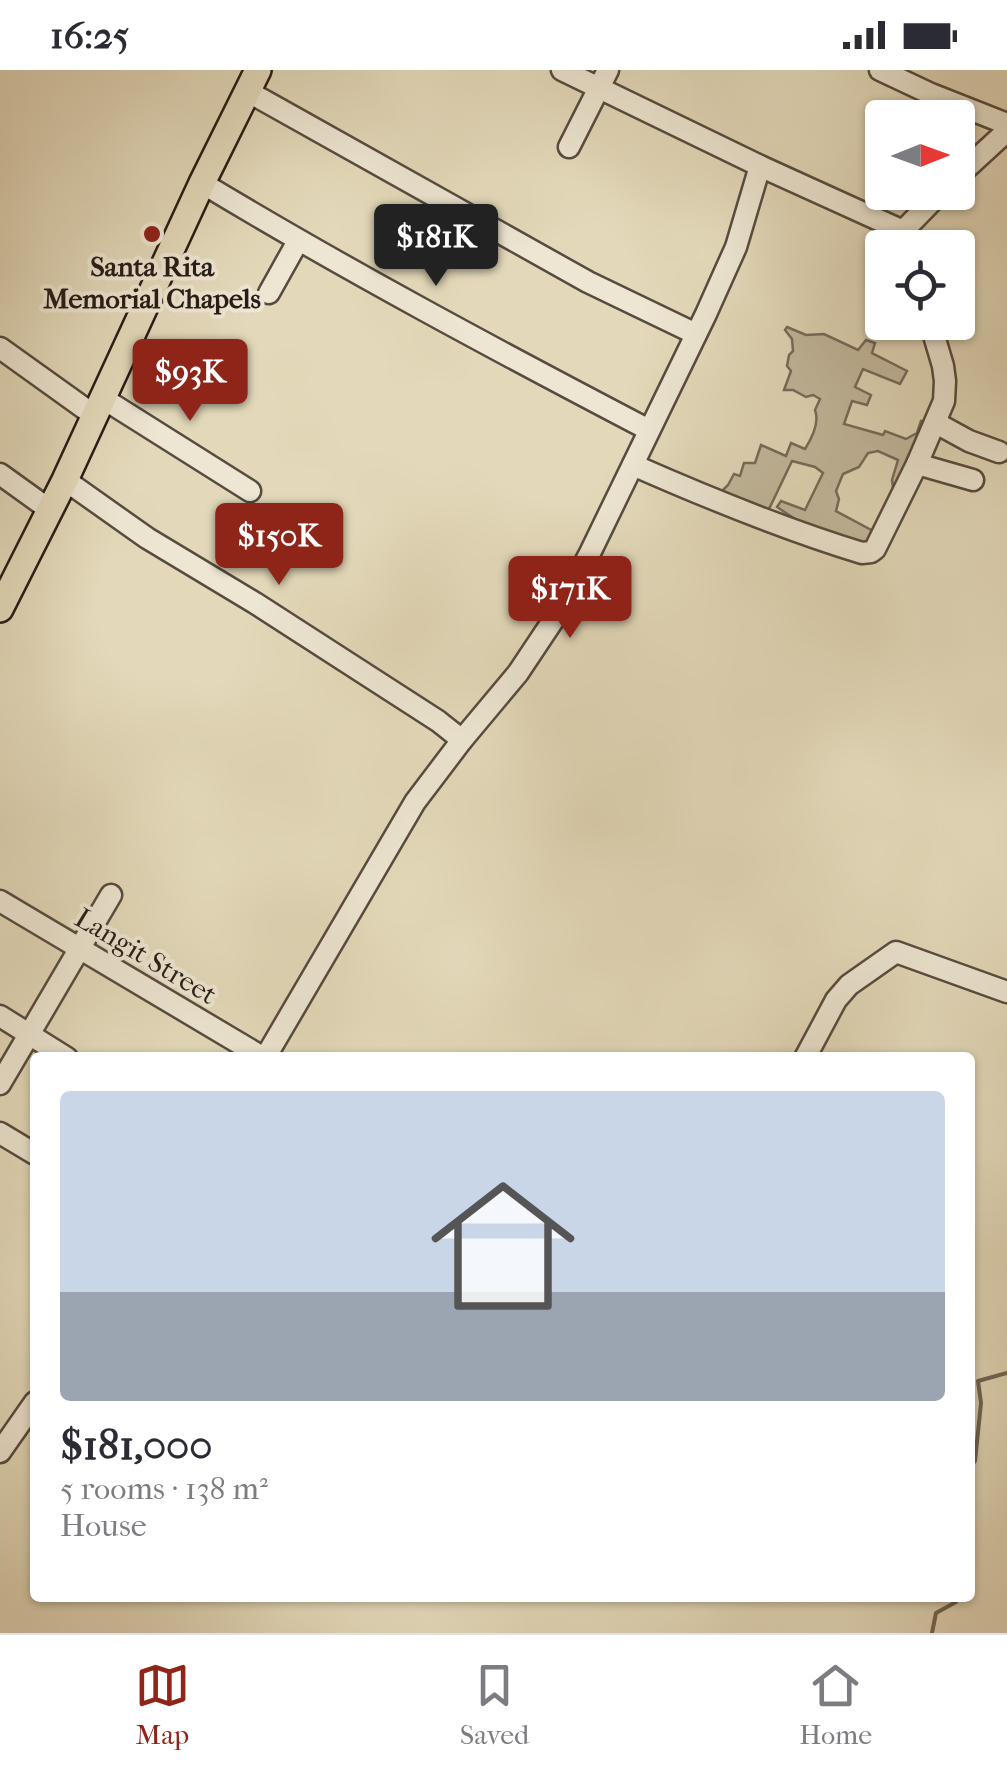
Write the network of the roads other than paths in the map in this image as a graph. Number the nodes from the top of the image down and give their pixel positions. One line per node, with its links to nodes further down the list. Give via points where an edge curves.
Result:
1 (562, 70): 3 (street)
2 (880, 70): 5 (street)
3 (603, 79): 6 (street); 8 (street)
4 (253, 81): 9 (main road); 15 (street, via 588,282)
5 (1007, 128): 7 (street)
6 (569, 147)
7 (975, 159)
8 (760, 166): 11 (street); 15 (street, via 736,247)
9 (202, 183): 13 (street); 18 (main road)
10 (927, 210): 12 (street)
11 (887, 230)
12 (912, 230)
13 (298, 241): 14 (street); 20 (street)
14 (269, 293)
15 (696, 334): 20 (street)
16 (935, 340): 19 (street, via 945,381)
17 (0, 348): 18 (street)
18 (99, 407): 25 (main road); 27 (street)
19 (936, 423): 21 (street); 22 (street)
20 (649, 430): 23 (street)
21 (998, 452)
22 (917, 464): 23 (street, via 875,549 862,553); 26 (street)
23 (633, 465): 30 (street, via 543,638)
24 (0, 474): 28 (street)
25 (64, 480): 28 (main road); 30 (street)
26 (973, 480)
27 (250, 491)
28 (50, 510): 29 (main road)
29 (3, 594)
30 (462, 740): 39 (street, via 416,802)
31 (111, 895): 33 (street)
32 (0, 900): 33 (street, Langit Street)
33 (79, 950): 36 (street); 38 (street, Langit Street)
34 (1007, 992): 40 (street, via 896,952 850,984)
35 (0, 1016): 36 (street)
36 (30, 1034): 37 (street); 41 (street)
37 (58, 1052)
38 (255, 1052)
39 (269, 1052)
40 (808, 1052)
41 (0, 1084)
42 (0, 1133): 43 (street)
43 (30, 1151)
44 (30, 1409): 45 (street)
45 (0, 1452)

